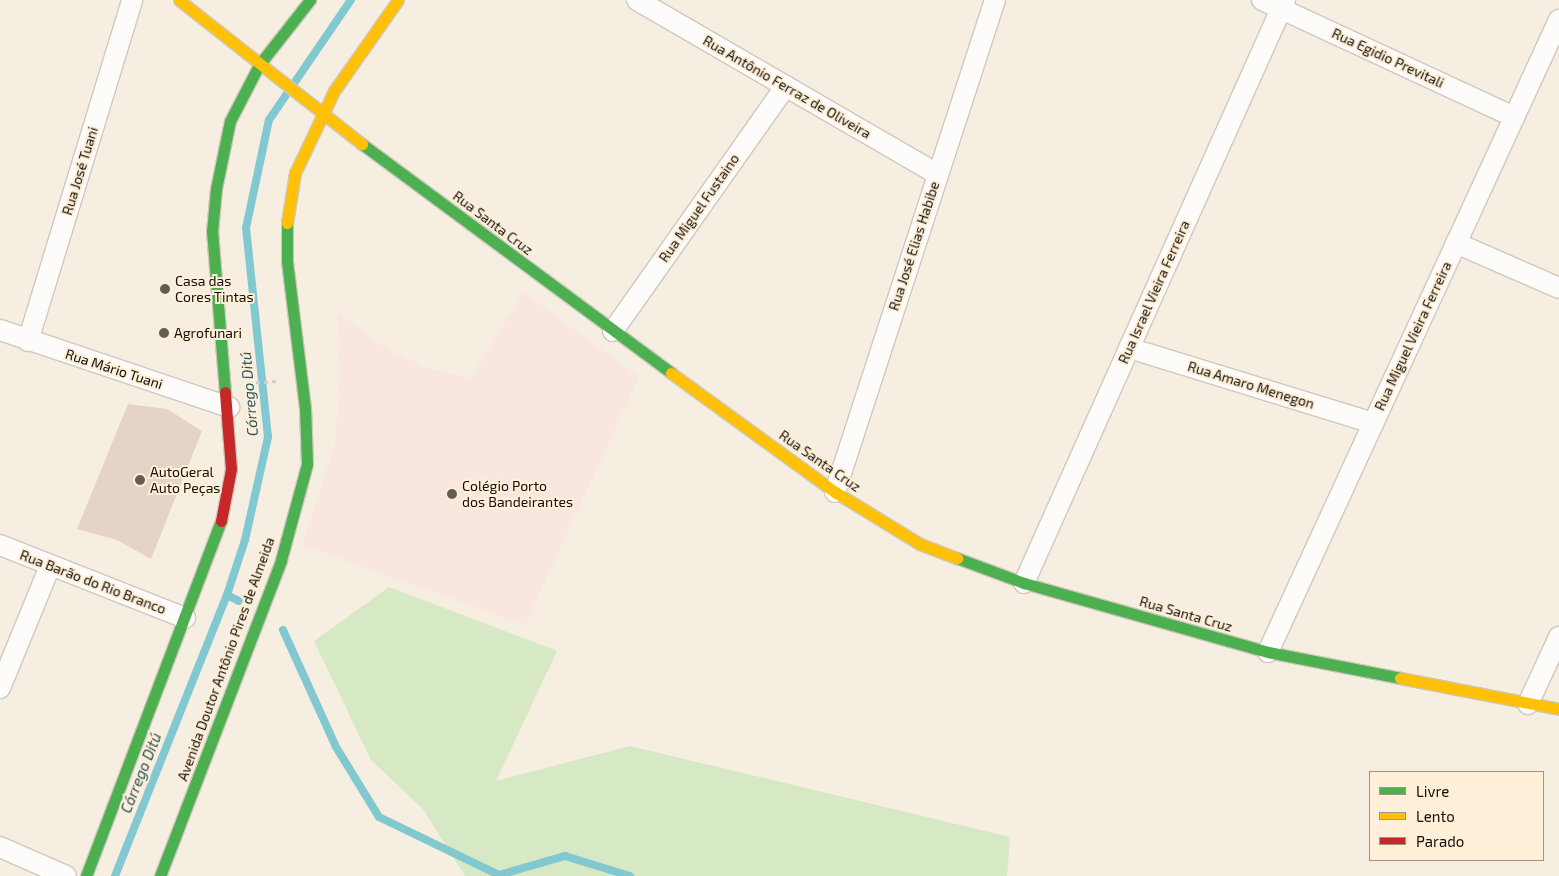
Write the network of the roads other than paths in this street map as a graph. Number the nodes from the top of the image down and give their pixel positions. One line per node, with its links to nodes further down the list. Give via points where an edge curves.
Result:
1 (132, 0): 19 (street, Rua José Tuani)
2 (179, 0): 10 (main road, Rua Santa Cruz)
3 (310, 0): 10 (main road)
4 (398, 0): 12 (main road, Avenida Doutor Antônio Pires de Almeida, via 334,91)
5 (638, 0): 11 (street, Rua Antônio Ferraz de Oliveira)
6 (995, 0): 14 (street, Rua José Elias Habibe)
7 (1262, 0): 8 (street, Rua Egidio Previtali)
8 (1283, 4): 13 (street, Rua Egidio Previtali); 20 (street, Rua Israel Vieira Ferreira)
9 (1559, 20): 13 (street, Rua Miguel Vieira Ferreira)
10 (259, 65): 12 (main road, Rua Santa Cruz); 21 (main road, via 230,120 216,189 213,276)
11 (786, 86): 14 (street, Rua Antônio Ferraz de Oliveira); 18 (street, Rua Miguel Fustaino)
12 (322, 114): 18 (main road, Rua Santa Cruz); 36 (main road, Avenida Doutor Antônio Pires de Almeida, via 295,173 287,209 287,261 305,408 307,464 281,560)
13 (1514, 117): 15 (street, Rua Miguel Vieira Ferreira)
14 (937, 174): 23 (street, Rua José Elias Habibe)
15 (1456, 243): 16 (street); 22 (street, Rua Miguel Vieira Ferreira)
16 (1559, 288)
17 (0, 330): 19 (street, Rua Mário Tuani)
18 (613, 331): 23 (main road, Rua Santa Cruz)
19 (28, 341): 21 (street, Rua Mário Tuani)
20 (1129, 348): 22 (street, Rua Amaro Menegon); 26 (street, Rua Israel Vieira Ferreira)
21 (229, 407): 27 (main road, via 231,469 223,517)
22 (1373, 423): 29 (street, Rua Miguel Vieira Ferreira)
23 (835, 492): 26 (main road, Rua Santa Cruz, via 920,544)
24 (0, 545): 25 (street, Rua Barão do Rio Branco)
25 (50, 566): 27 (street, Rua Barão do Rio Branco); 30 (street)
26 (1024, 583): 29 (main road, Rua Santa Cruz)
27 (185, 618): 35 (main road)
28 (1559, 637): 31 (street)
29 (1268, 652): 31 (main road, Rua Santa Cruz)
30 (0, 688)
31 (1528, 704): 32 (main road, Rua Santa Cruz)
32 (1559, 709)
33 (0, 847): 34 (street)
34 (66, 876)
35 (86, 876)
36 (160, 876)

